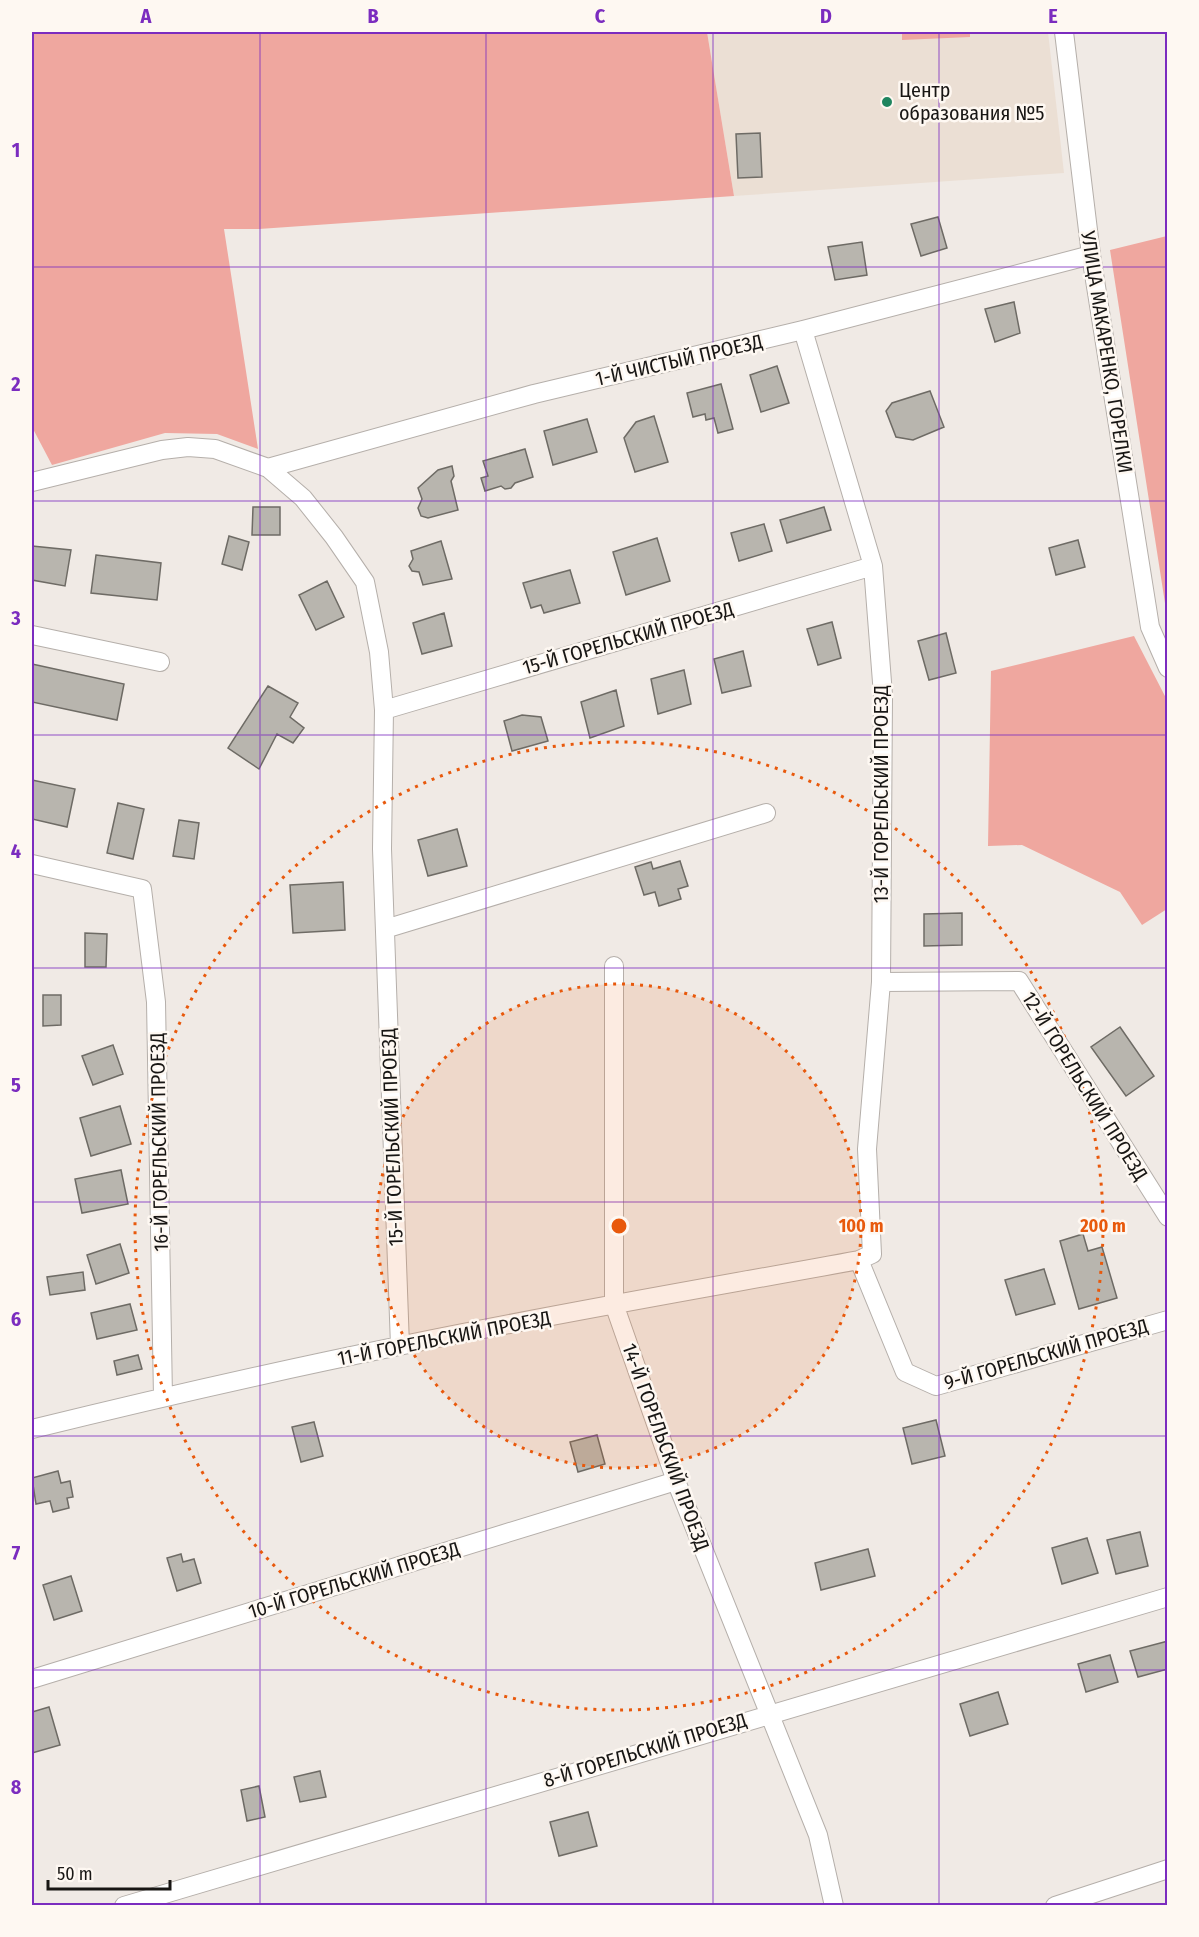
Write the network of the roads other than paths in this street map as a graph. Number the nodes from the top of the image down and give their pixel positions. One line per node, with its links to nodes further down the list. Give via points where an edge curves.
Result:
1 (1064, 32): 2 (street, УЛИЦА МАКАРЕНКО, ГОРЕЛКИ)
2 (1091, 255): 3 (street, 1-Й ЧИСТЫЙ ПРОЕЗД); 9 (street, УЛИЦА МАКАРЕНКО, ГОРЕЛКИ, via 1150,627)
3 (803, 330): 4 (street, 1-Й ЧИСТЫЙ ПРОЕЗД, via 534,394); 6 (street, 13-Й ГОРЕЛЬСКИЙ ПРОЕЗД)
4 (267, 468): 5 (street, 15-Й ГОРЕЛЬСКИЙ ПРОЕЗД, via 215,449 188,447); 10 (street, 15-Й ГОРЕЛЬСКИЙ ПРОЕЗД, via 303,498 365,582 380,652)
5 (32, 482)
6 (873, 566): 10 (street, 15-Й ГОРЕЛЬСКИЙ ПРОЕЗД); 15 (street, 13-Й ГОРЕЛЬСКИЙ ПРОЕЗД, via 883,695)
7 (32, 635): 8 (street)
8 (160, 662)
9 (1167, 668)
10 (384, 710): 13 (street, 15-Й ГОРЕЛЬСКИЙ ПРОЕЗД)
11 (766, 813): 13 (street)
12 (32, 864): 21 (street, 16-Й ГОРЕЛЬСКИЙ ПРОЕЗД, via 142,889 156,1002)
13 (385, 929): 20 (street, 15-Й ГОРЕЛЬСКИЙ ПРОЕЗД)
14 (614, 966): 18 (street, 14-Й ГОРЕЛЬСКИЙ ПРОЕЗД)
15 (881, 982): 16 (street, 12-Й ГОРЕЛЬСКИЙ ПРОЕЗД, via 1019,981); 17 (street, 13-Й ГОРЕЛЬСКИЙ ПРОЕЗД, via 867,1149 872,1254)
16 (1167, 1217)
17 (859, 1260): 18 (street, 11-Й ГОРЕЛЬСКИЙ ПРОЕЗД); 19 (street, 9-Й ГОРЕЛЬСКИЙ ПРОЕЗД, via 905,1372 936,1386)
18 (614, 1304): 20 (street, 11-Й ГОРЕЛЬСКИЙ ПРОЕЗД); 23 (street, 14-Й ГОРЕЛЬСКИЙ ПРОЕЗД)
19 (1167, 1320)
20 (400, 1346): 21 (street, 11-Й ГОРЕЛЬСКИЙ ПРОЕЗД)
21 (163, 1397): 22 (street, 11-Й ГОРЕЛЬСКИЙ ПРОЕЗД)
22 (32, 1429)
23 (676, 1481): 25 (street, 10-Й ГОРЕЛЬСКИЙ ПРОЕЗД); 26 (street, 14-Й ГОРЕЛЬСКИЙ ПРОЕЗД)
24 (1167, 1597): 26 (street, 8-Й ГОРЕЛЬСКИЙ ПРОЕЗД)
25 (32, 1679)
26 (769, 1714): 28 (street, 8-Й ГОРЕЛЬСКИЙ ПРОЕЗД); 29 (street, 14-Й ГОРЕЛЬСКИЙ ПРОЕЗД, via 818,1835)
27 (1167, 1869): 30 (street)
28 (124, 1905)
29 (834, 1905)
30 (1055, 1905)

